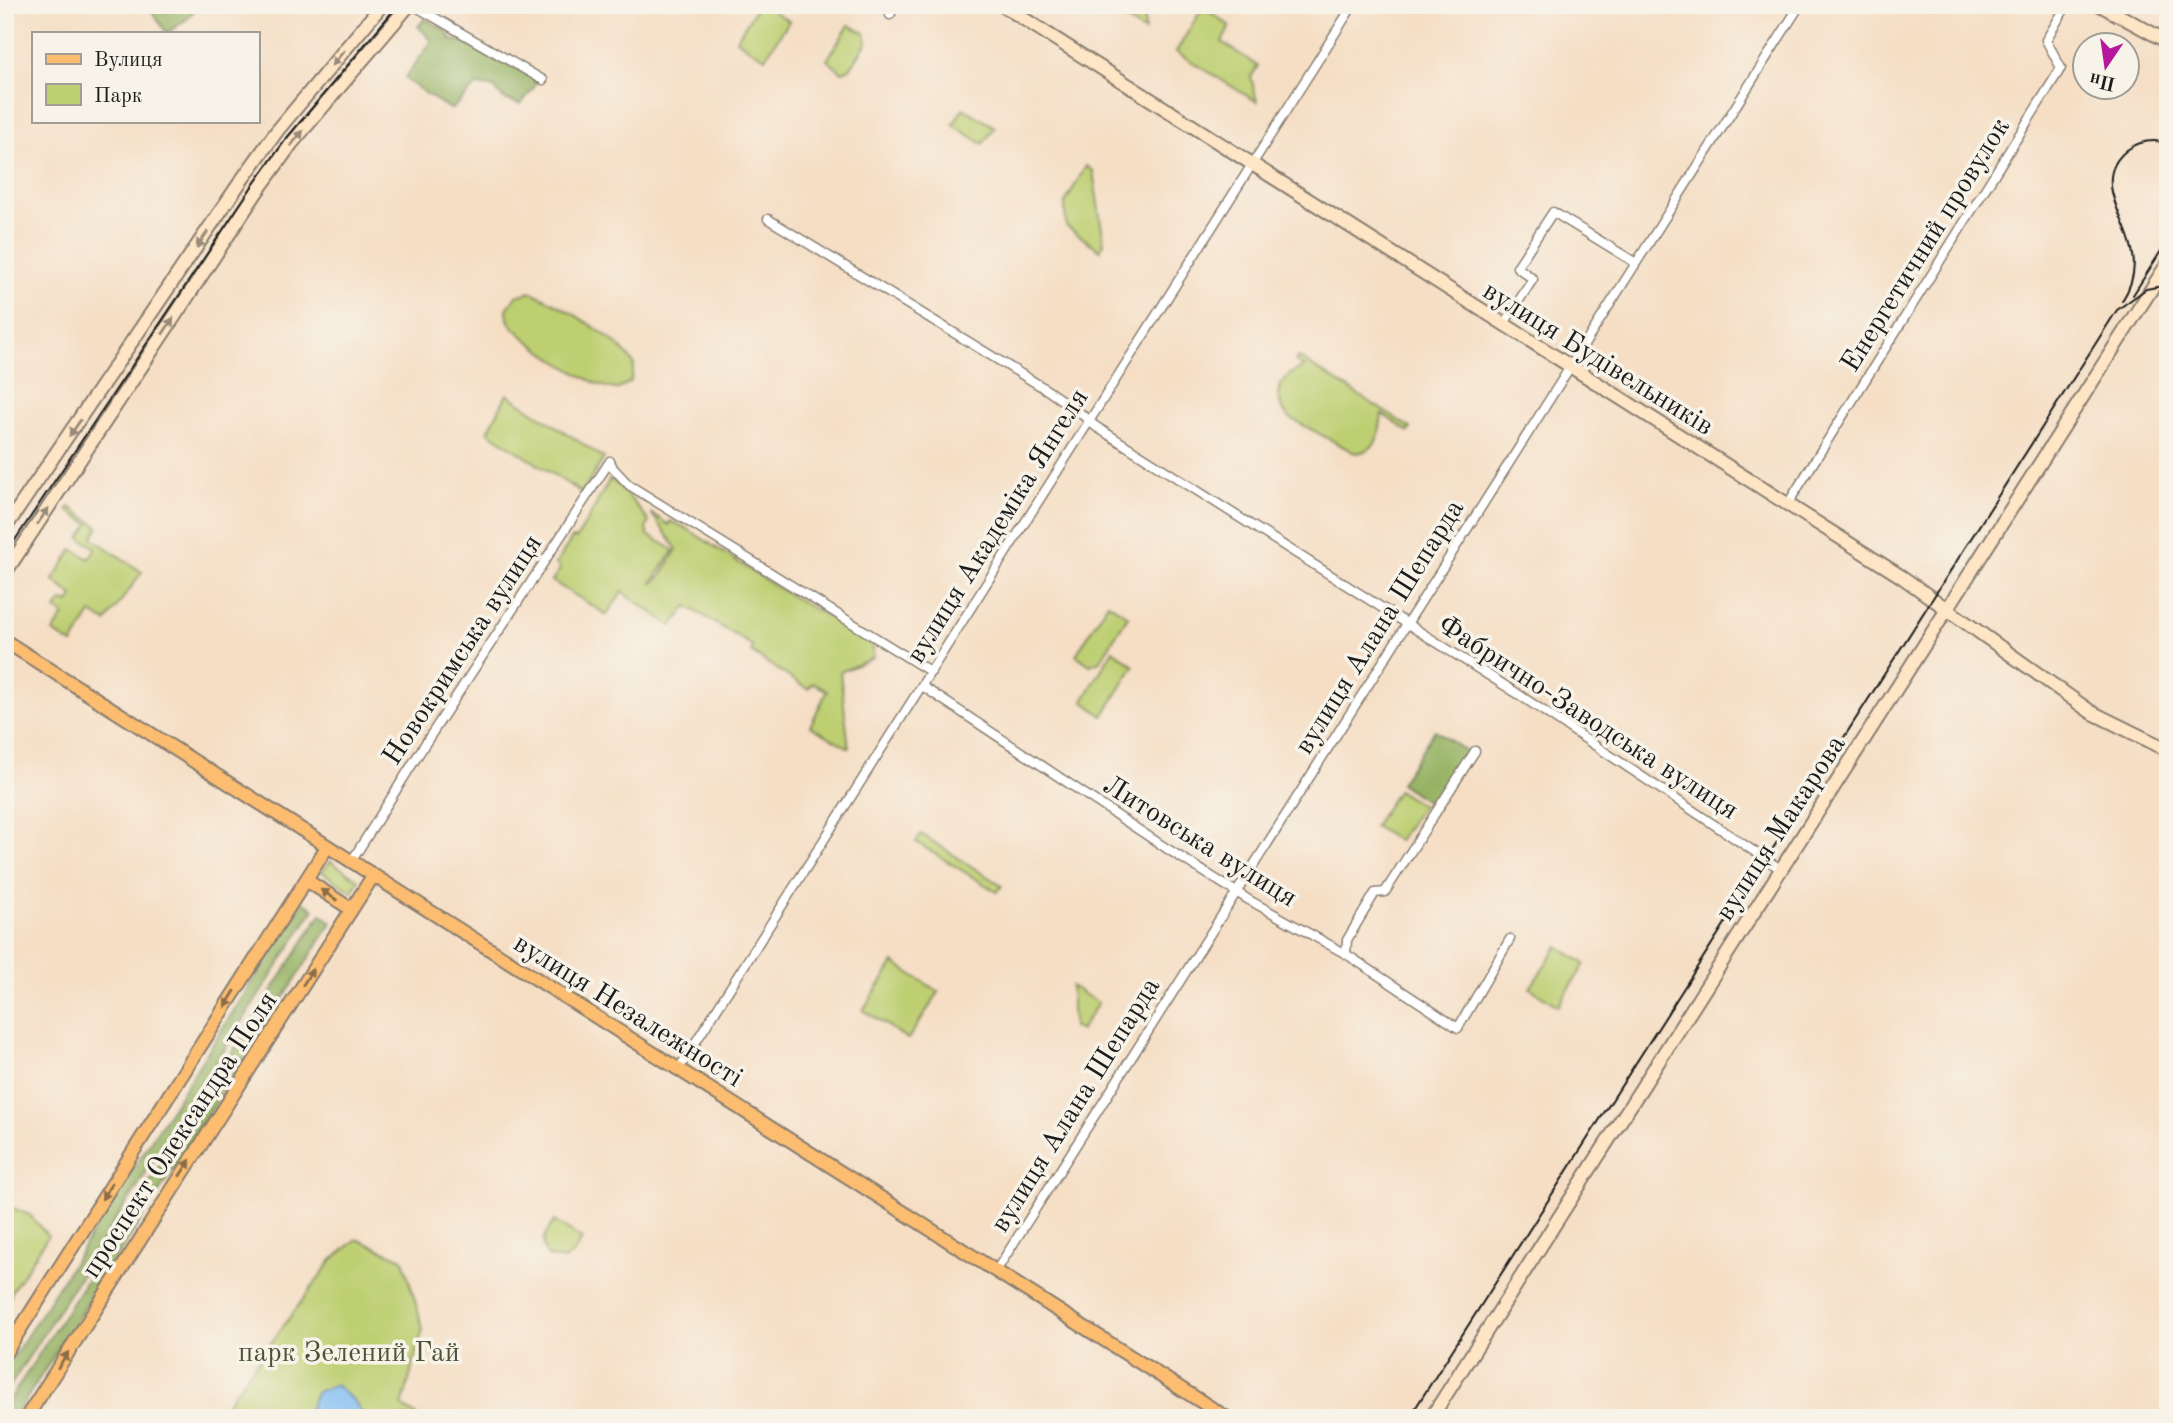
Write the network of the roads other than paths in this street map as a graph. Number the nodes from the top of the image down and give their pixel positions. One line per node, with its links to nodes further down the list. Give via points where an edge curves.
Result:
1 (382, 5): 20 (main road, one-way to 20, via 240,181)
2 (411, 5): 11 (street); 21 (main road, one-way to 2, via 292,143)
3 (896, 5): 9 (street)
4 (1002, 5): 12 (main road, вулиця Будівельників)
5 (1353, 5): 12 (street, вулиця Академіка Янгеля)
6 (1800, 5): 15 (street, вулиця Алана Шепарда)
7 (2067, 5): 19 (street, Енергетичний провулок, via 2046,40 2061,68)
8 (2100, 5): 10 (main road)
9 (890, 15)
10 (2168, 42)
11 (543, 80)
12 (1253, 166): 16 (main road, вулиця Будівельників); 18 (street, вулиця Академіка Янгеля)
13 (768, 219): 18 (street, Фабрично-Заводська вулиця)
14 (2168, 263): 22 (main road, вулиця Макарова)
15 (1636, 264): 16 (street, via 1553,212 1517,267 1533,279); 17 (street, вулиця Алана Шепарда)
16 (1503, 325): 17 (main road, вулиця Будівельників)
17 (1569, 367): 19 (main road, вулиця Будівельників); 23 (street, вулиця Алана Шепарда)
18 (1090, 419): 23 (street, Фабрично-Заводська вулиця); 25 (street, вулиця Академіка Янгеля)
19 (1787, 505): 22 (main road, вулиця Будівельників)
20 (5, 528)
21 (5, 573)
22 (1946, 609): 27 (main road, вулиця Будівельників, via 2091,712); 31 (main road, вулиця Макарова)
23 (1406, 624): 31 (street, Фабрично-Заводська вулиця); 34 (street, вулиця Алана Шепарда)
24 (5, 641): 29 (main road, вулиця Незалежності)
25 (931, 672): 26 (street, вулиця Академіка Янгеля); 30 (street, Новокримська вулиця, via 629,485 610,461)
26 (922, 686): 34 (street, Литовська вулиця); 38 (street, вулиця Академіка Янгеля)
27 (2168, 750)
28 (1475, 751): 37 (street, via 1385,892 1375,893 1347,940)
29 (327, 847): 30 (main road, вулиця Незалежності); 33 (main road, проспект Олександра Поля)
30 (351, 862): 32 (main road, вулиця Незалежності)
31 (1782, 870): 43 (main road, вулиця Макарова)
32 (373, 876): 35 (main road, проспект Олександра Поля); 38 (main road, вулиця Незалежності)
33 (306, 880): 35 (main road, one-way to 33); 40 (main road, проспект Олександра Поля, one-way to 40)
34 (1236, 892): 37 (street, Литовська вулиця); 39 (street, вулиця Алана Шепарда)
35 (351, 909): 41 (main road, проспект Олександра Поля, one-way to 35)
36 (1510, 939): 37 (street, Литовська вулиця, via 1458,1028)
37 (1346, 954)
38 (678, 1070): 39 (main road, вулиця Незалежності)
39 (996, 1271): 42 (main road, вулиця Незалежності)
40 (5, 1353)
41 (26, 1418)
42 (1227, 1418)
43 (1432, 1418)

